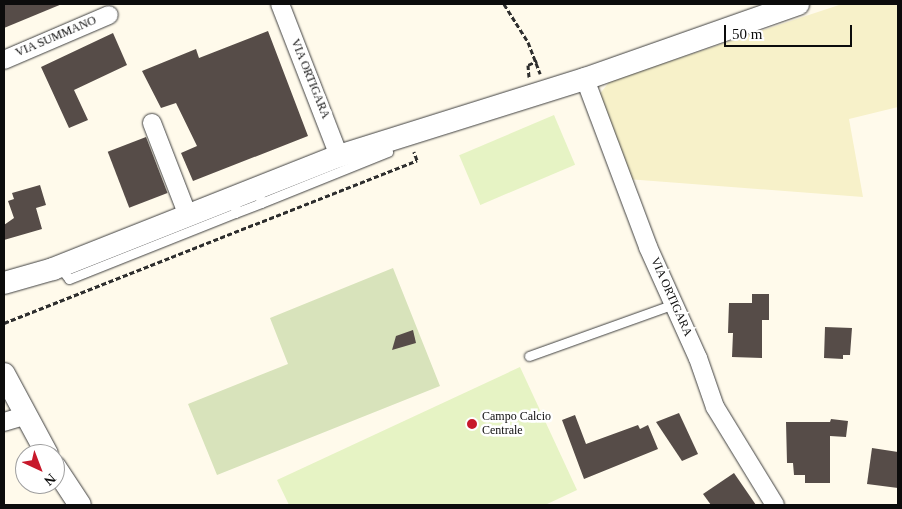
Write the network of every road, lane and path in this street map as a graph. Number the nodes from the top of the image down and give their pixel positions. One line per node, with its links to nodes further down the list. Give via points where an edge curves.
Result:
1 (280, 4): 10 (street, VIA ORTIGARA)
2 (504, 4): 6 (path)
3 (798, 4): 7 (street)
4 (109, 15): 5 (street, VIA SUMMANO)
5 (4, 60)
6 (537, 61)
7 (585, 79): 9 (street); 17 (street, VIA ORTIGARA, via 648,247)
8 (152, 123): 13 (street)
9 (409, 140): 10 (street); 11 (lane, via 397,148); 18 (path, via 416,160)
10 (339, 156): 11 (street)
11 (260, 196): 12 (street)
12 (235, 205): 13 (street); 14 (lane, via 69,279)
13 (188, 216): 14 (street)
14 (56, 268): 15 (street); 16 (street)
15 (4, 269)
16 (4, 283)
17 (674, 304): 19 (lane); 25 (street, VIA ORTIGARA, via 715,407)
18 (4, 323)
19 (528, 356)
20 (4, 374): 21 (street)
21 (14, 419): 22 (street)
22 (38, 444)
23 (65, 482): 24 (street)
24 (80, 505)
25 (775, 505)

